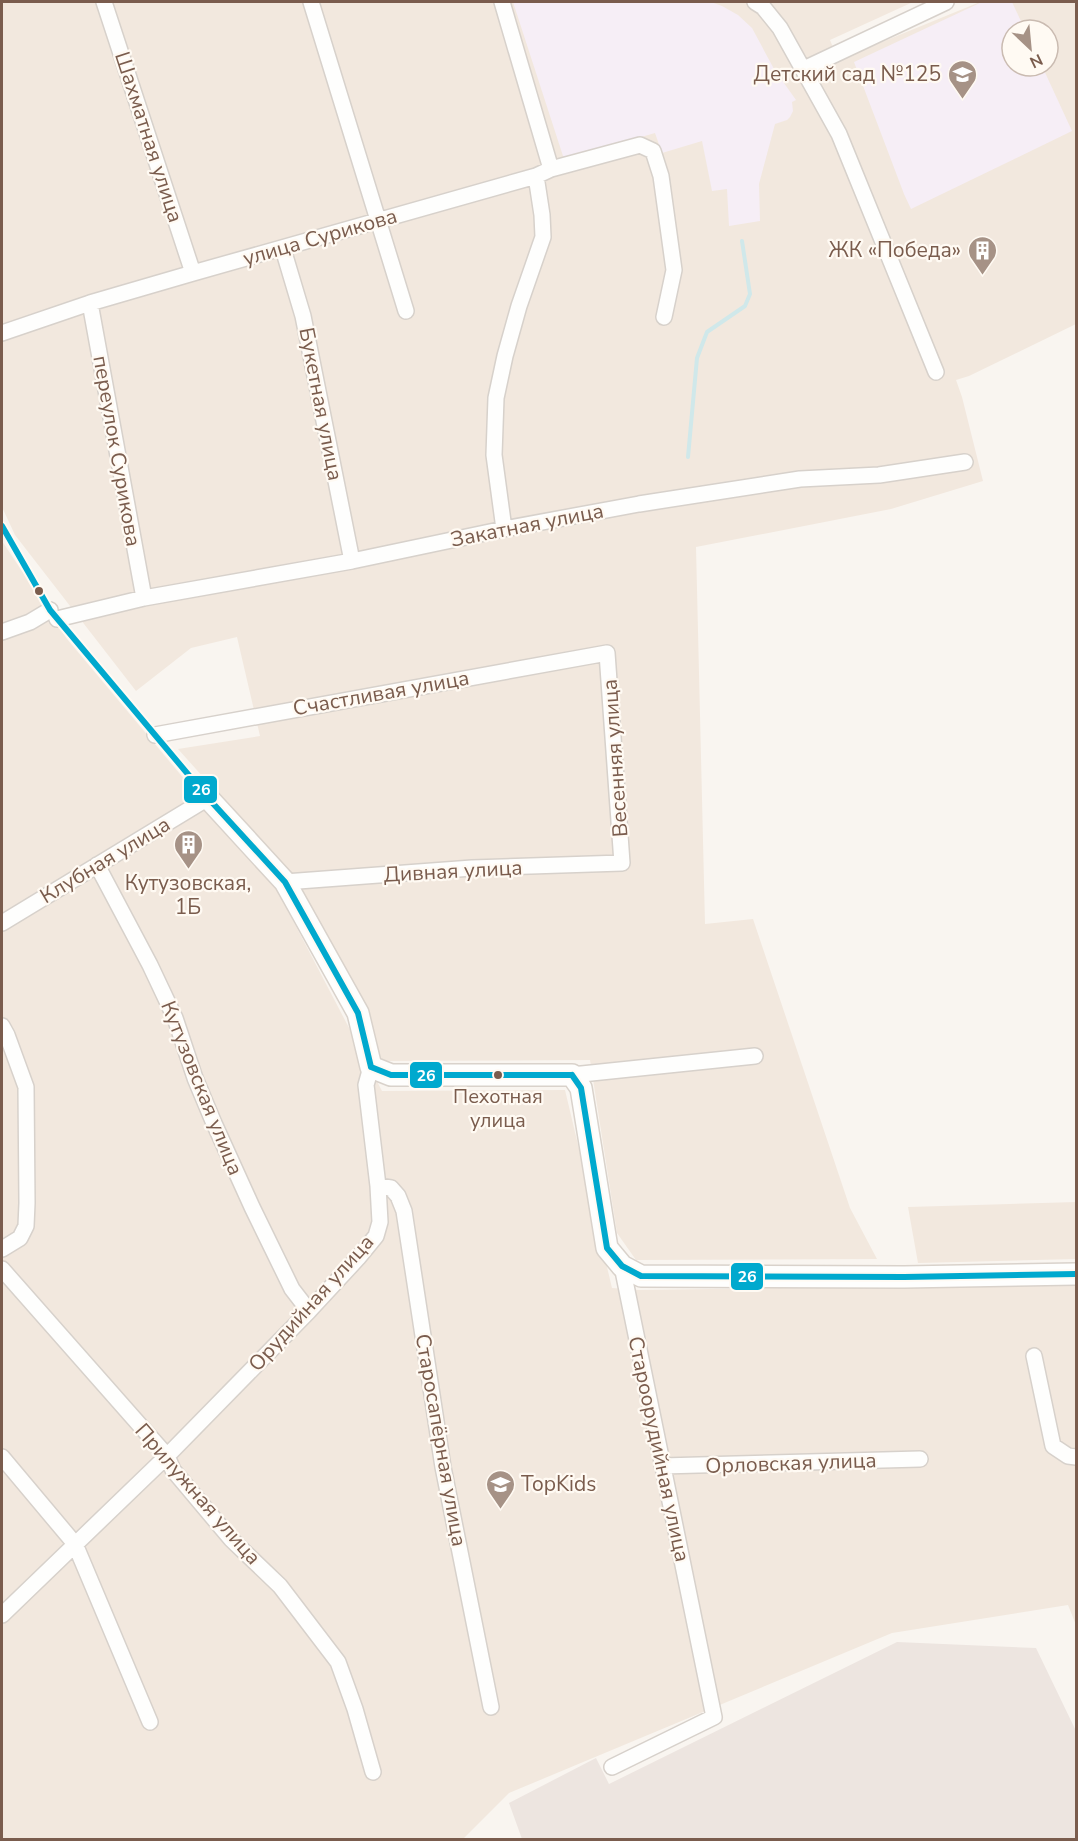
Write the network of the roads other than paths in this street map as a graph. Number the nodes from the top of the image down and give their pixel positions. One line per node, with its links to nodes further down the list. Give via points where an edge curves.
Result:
1 (104, 2): 11 (street, Шахматная улица)
2 (311, 2): 9 (street)
3 (502, 2): 7 (street)
4 (755, 2): 6 (street, via 780,28)
5 (946, 2): 6 (street)
6 (804, 69): 16 (street, via 839,134)
7 (551, 169): 8 (street, улица Сурикова); 14 (street, улица Сурикова, via 640,145 653,152 661,176 674,270)
8 (536, 176): 9 (street, улица Сурикова); 18 (street, via 543,237 519,306 496,398 494,455)
9 (378, 220): 10 (street, улица Сурикова); 13 (street)
10 (283, 249): 11 (street, улица Сурикова); 19 (street, Букетная улица, via 303,316)
11 (193, 273): 12 (street, улица Сурикова)
12 (90, 303): 15 (street, улица Сурикова); 20 (street, переулок Сурикова)
13 (406, 311)
14 (664, 317)
15 (2, 333)
16 (936, 372)
17 (965, 462): 18 (street, Закатная улица, via 879,475 800,479)
18 (504, 528): 19 (street, Закатная улица)
19 (352, 561): 20 (street, Закатная улица)
20 (144, 598): 21 (street, Закатная улица, via 53,615)
21 (2, 632)
22 (607, 653): 23 (street, Счастливая улица); 25 (street, Весенняя улица)
23 (155, 735)
24 (208, 798): 26 (street, Клубная улица); 27 (street, Орудийная улица)
25 (622, 863): 27 (street, Дивная улица, via 472,868)
26 (97, 865): 28 (street, Клубная улица); 38 (street, Кутузовская улица, via 175,1018 195,1078 252,1207 292,1289)
27 (285, 882): 31 (street, Орудийная улица, via 357,1013)
28 (2, 923)
29 (2, 1026): 34 (street, via 26,1087 27,1226 20,1238)
30 (755, 1056): 32 (street)
31 (371, 1067): 32 (street, via 391,1075); 33 (street, Орудийная улица, via 366,1085)
32 (572, 1074): 35 (street, Староорудийная улица, via 581,1088 607,1248)
33 (378, 1186): 38 (street, Орудийная улица, via 380,1222 376,1236); 47 (street, Старосапёрная улица, via 391,1188 404,1211 443,1467)
34 (2, 1249)
35 (621, 1266): 37 (street, via 640,1276); 44 (street, Староорудийная улица)
36 (2, 1269): 40 (street, Прилужная улица)
37 (1077, 1274)
38 (309, 1311): 40 (street, Орудийная улица)
39 (1034, 1356): 42 (street, via 1053,1446)
40 (167, 1456): 45 (street, Орудийная улица); 50 (street, Прилужная улица, via 173,1470 231,1539 280,1586 338,1662)
41 (2, 1457): 45 (street)
42 (1077, 1457)
43 (920, 1459): 44 (street, Орловская улица)
44 (662, 1466): 49 (street, Староорудийная улица, via 714,1717)
45 (75, 1544): 46 (street, Орудийная улица); 48 (street)
46 (2, 1615)
47 (491, 1707)
48 (150, 1722)
49 (612, 1767)
50 (373, 1772)

